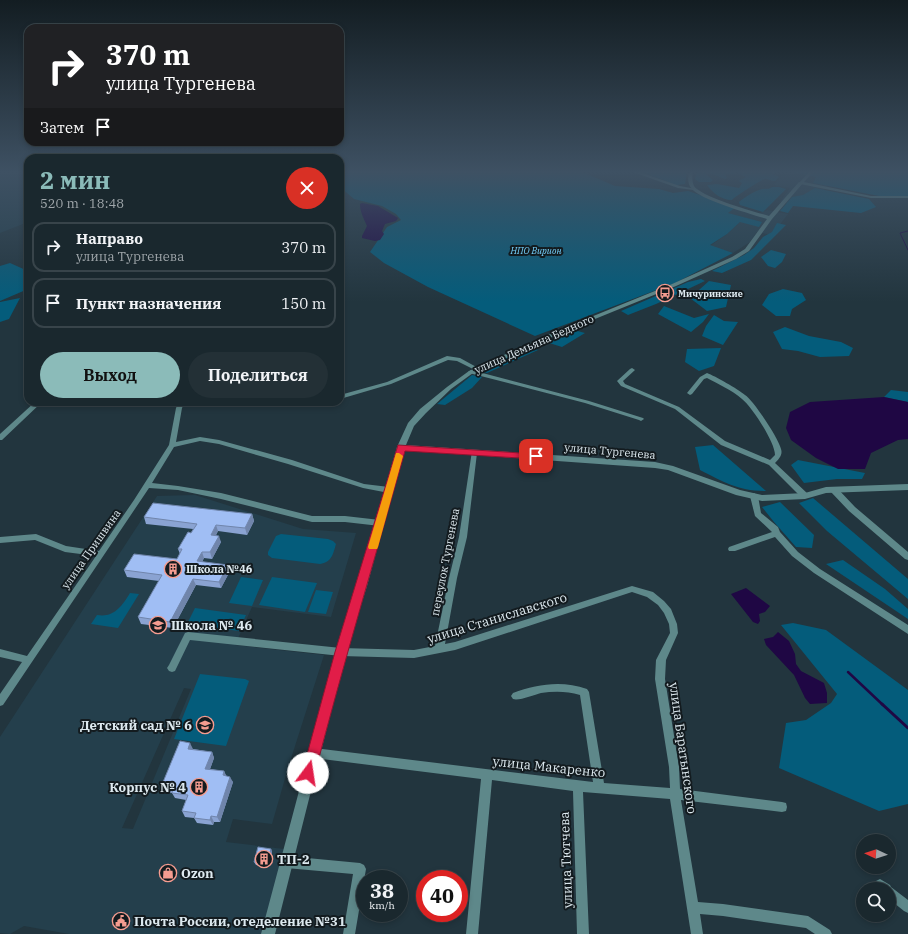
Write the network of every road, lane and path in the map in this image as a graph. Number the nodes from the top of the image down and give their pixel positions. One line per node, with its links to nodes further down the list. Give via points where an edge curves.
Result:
1 (761, 215): 3 (street)
2 (773, 215): 3 (street, улица Демьяна Бедного)
3 (770, 218): 5 (street, улица Демьяна Бедного, via 747,250 734,258 541,339)
4 (632, 370): 15 (street, via 620,381 623,385 677,408 724,443)
5 (474, 371): 7 (street, via 458,359 447,358 396,381); 10 (street); 13 (street, улица Демьяна Бедного, via 422,411 411,425)
6 (690, 393): 15 (street, via 707,375 743,396 778,449 778,455)
7 (344, 396)
8 (35, 406): 11 (street)
9 (180, 406): 12 (street, улица Пришвина)
10 (641, 419)
11 (0, 438)
12 (172, 445): 16 (street, улица Пришвина); 18 (street, via 200,440 219,442 363,486)
13 (401, 447): 14 (street, улица Тургенева); 18 (street, улица Демьяна Бедного)
14 (474, 453): 20 (street, улица Тургенева, via 655,465); 30 (street, переулок Тургенева, via 463,537)
15 (771, 463): 21 (street)
16 (147, 485): 22 (street, via 221,496 312,519); 26 (street, улица Пришвина)
17 (908, 487): 19 (street, улица Тургенева)
18 (389, 490): 22 (street, улица Демьяна Бедного)
19 (834, 490): 21 (street, улица Тургенева); 27 (street, via 852,509)
20 (754, 496): 21 (street, улица Тургенева); 23 (street, via 758,514)
21 (805, 496)
22 (380, 523): 31 (street, улица Демьяна Бедного)
23 (776, 533): 25 (street); 29 (street, via 795,554 817,571)
24 (0, 540): 26 (street, via 36,537 65,549)
25 (732, 549)
26 (101, 554): 33 (street, улица Пришвина)
27 (908, 557)
28 (632, 589): 30 (street, улица Станиславского); 41 (street, улица Баратынского, via 650,594 661,603 668,611 673,624 674,633 661,660 660,679)
29 (908, 630)
30 (439, 650): 31 (street, улица Станиславского, via 400,655)
31 (341, 652): 34 (street, улица Станиславского, via 188,636); 37 (street, улица Демьяна Бедного)
32 (0, 653): 33 (street)
33 (28, 660): 36 (street, улица Пришвина)
34 (172, 668)
35 (516, 696): 40 (street, via 534,690 558,687 584,692)
36 (0, 702)
37 (314, 752): 38 (street, улица Макаренко); 43 (street, улица Демьяна Бедного)
38 (487, 775): 39 (street, улица Макаренко); 49 (street)
39 (578, 786): 40 (street, улица Макаренко); 50 (street, улица Тютчева)
40 (599, 787): 41 (street, улица Макаренко)
41 (676, 794): 42 (street, улица Макаренко); 46 (street, улица Баратынского)
42 (782, 807)
43 (286, 862): 47 (street, улица Демьяна Бедного); 48 (street, via 360,869)
44 (896, 897): 45 (street)
45 (908, 906)
46 (694, 908): 51 (street, улица Баратынского); 52 (street, via 808,922)
47 (268, 934)
48 (348, 934)
49 (472, 934)
50 (583, 934)
51 (697, 934)
52 (826, 934)

